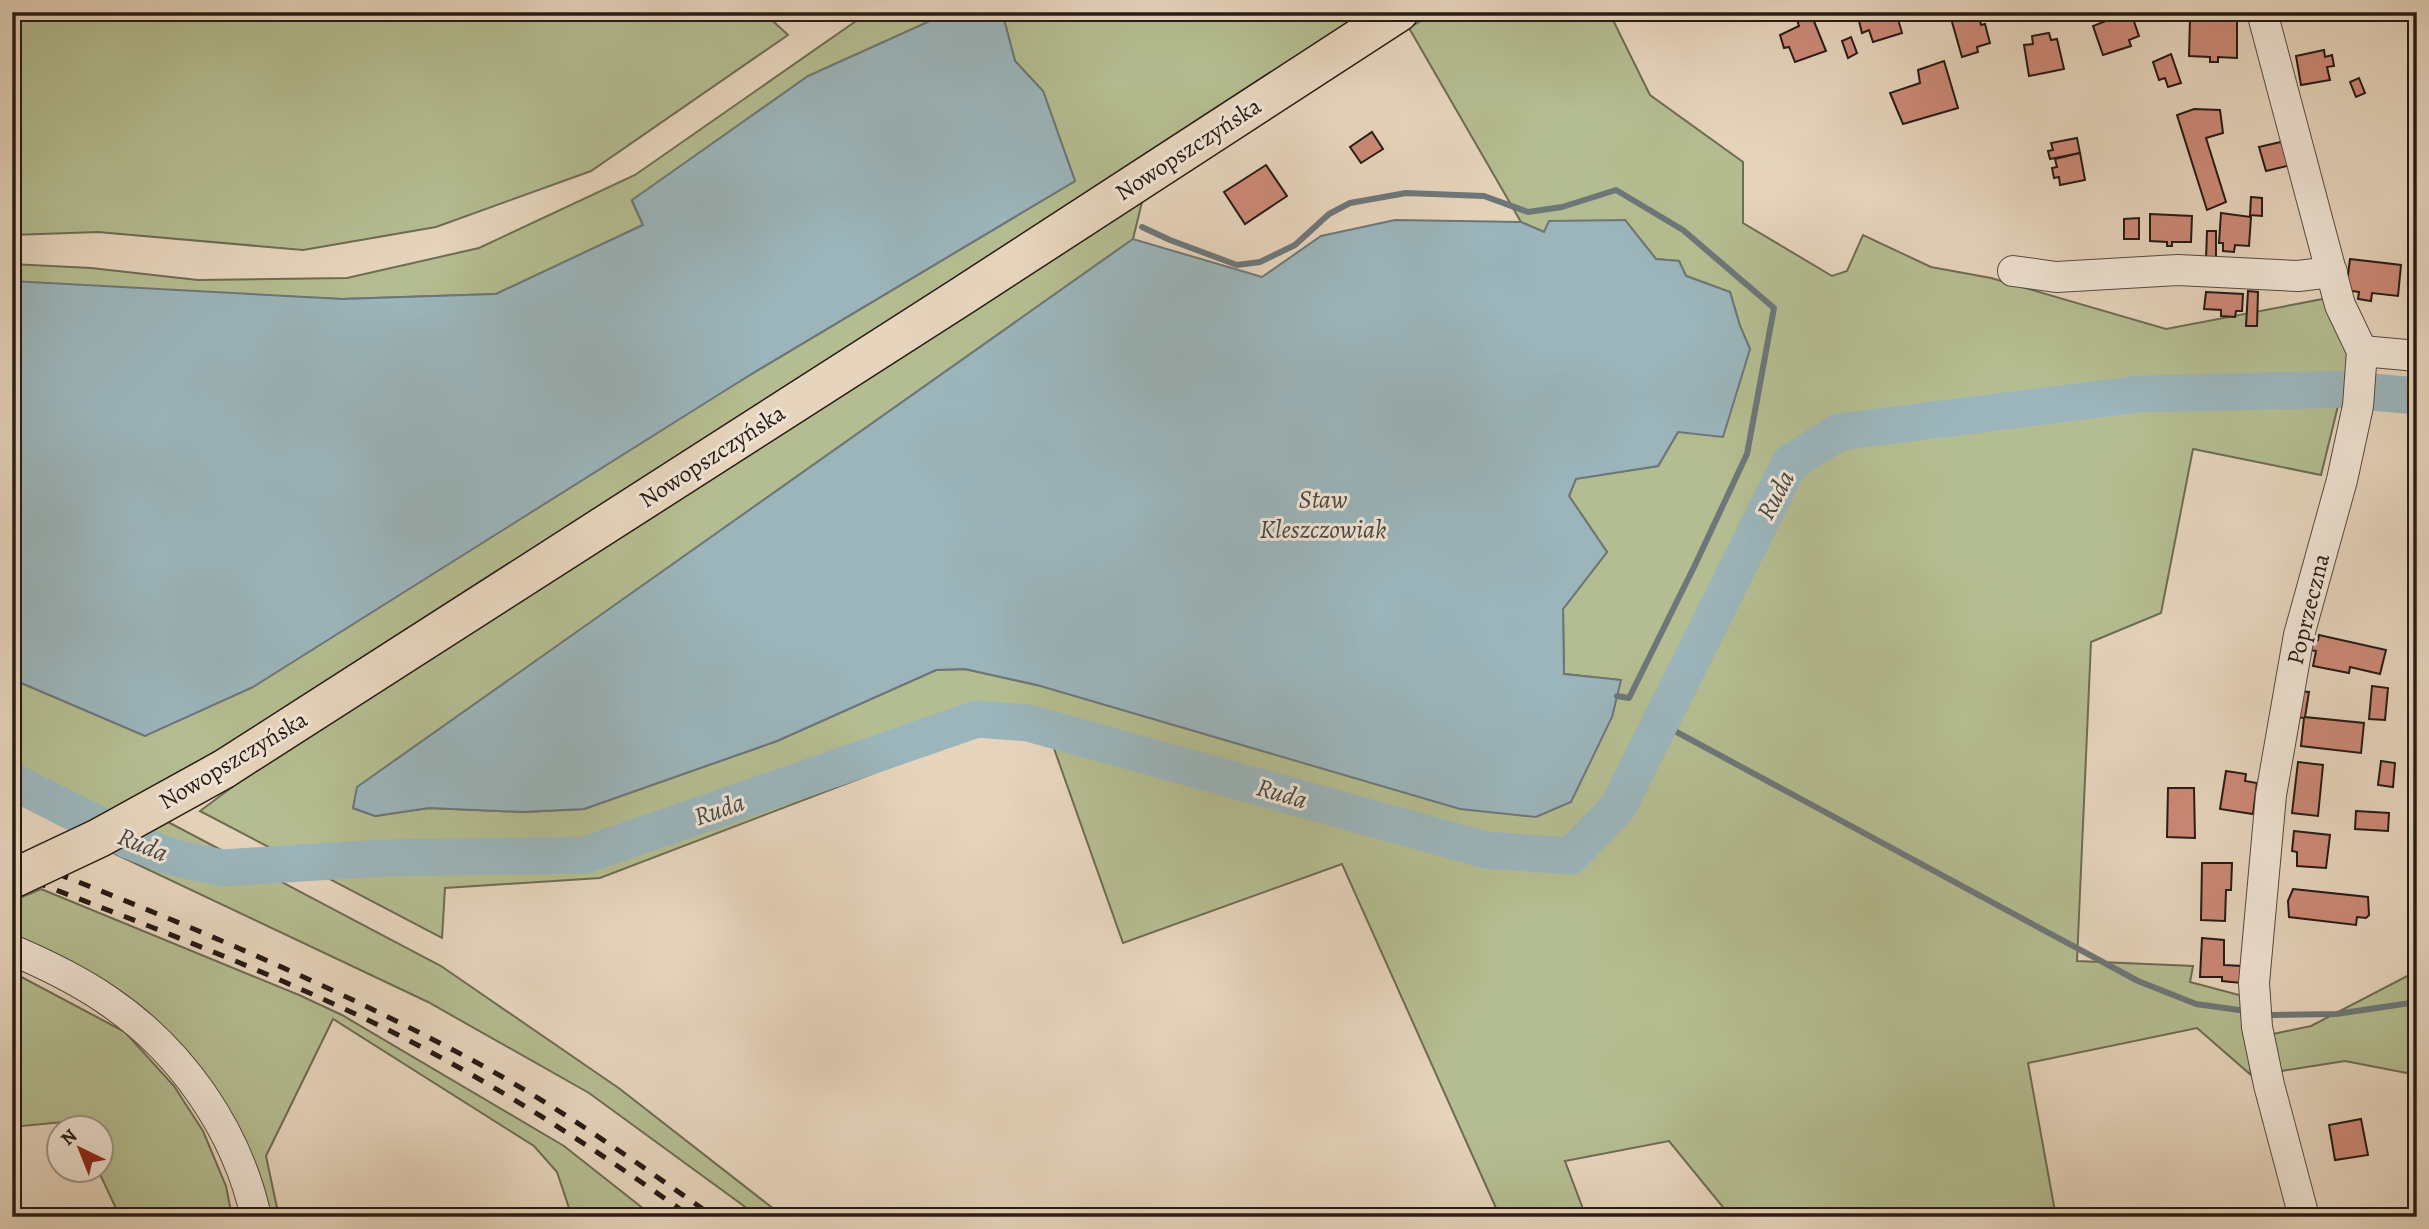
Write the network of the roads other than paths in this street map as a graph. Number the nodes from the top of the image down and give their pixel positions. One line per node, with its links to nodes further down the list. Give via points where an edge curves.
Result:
1 (1399, 12): 7 (main road, Nowopszczyńska, bridge, via 224,769 99,838)
2 (2262, 12): 4 (street, Poprzeczna)
3 (2013, 271): 4 (street, via 2056,277 2178,270 2298,276)
4 (2332, 272): 5 (street, Poprzeczna, via 2340,305)
5 (2362, 351): 6 (street); 10 (street, Poprzeczna, via 2358,406 2300,635 2271,795 2254,983 2269,1085)
6 (2417, 356)
7 (12, 879)
8 (12, 950): 9 (street, via 100,995 161,1045 214,1114 243,1171)
9 (256, 1217)
10 (2304, 1217)

